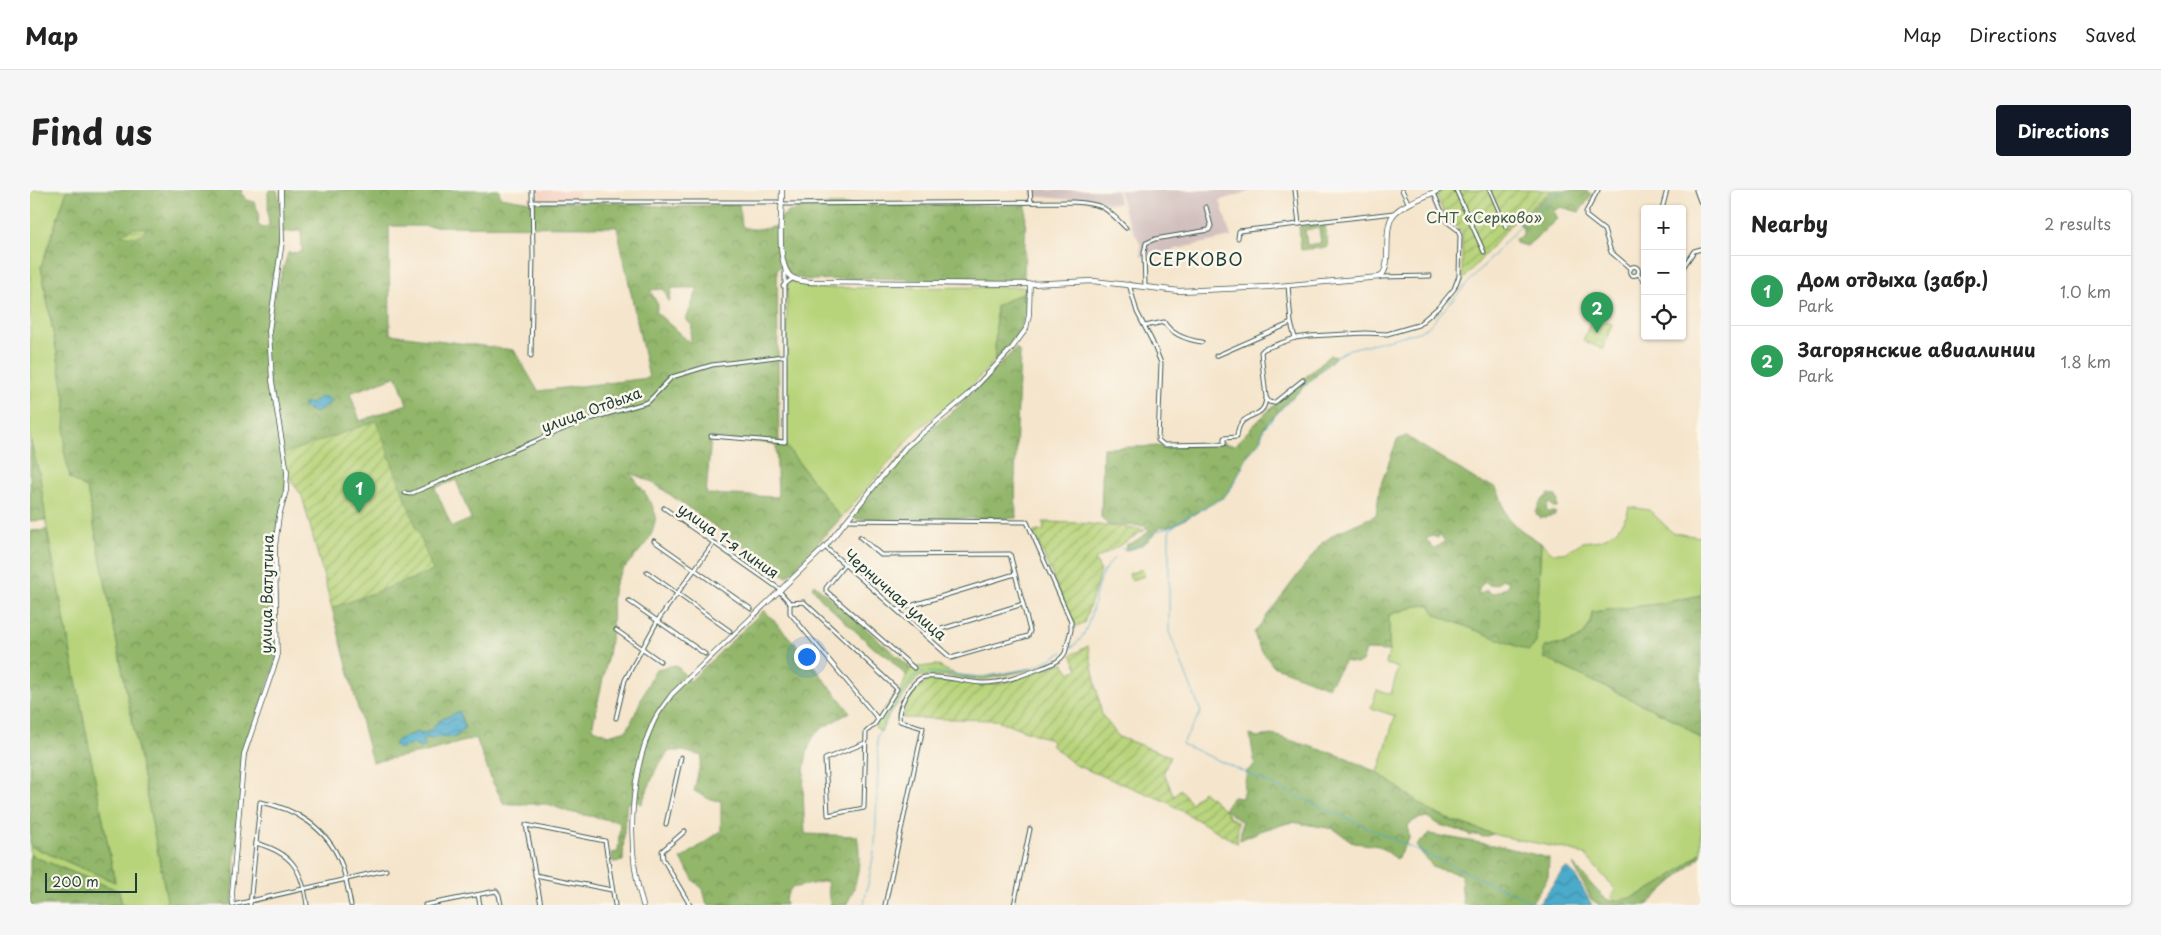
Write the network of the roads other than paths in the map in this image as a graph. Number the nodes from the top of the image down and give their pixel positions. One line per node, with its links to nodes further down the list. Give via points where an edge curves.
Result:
1 (281, 190): 89 (street, улица Ватутина, via 282,242 269,331 272,381 287,475 276,547 277,658 244,754)
2 (532, 190): 14 (street)
3 (782, 190): 16 (main road)
4 (1030, 190): 15 (street)
5 (1295, 190): 21 (street)
6 (1403, 190): 17 (street)
7 (1456, 190): 26 (street)
8 (1490, 190): 22 (street)
9 (1598, 190): 31 (street, via 1586,216 1604,230 1611,252 1631,268 1632,275)
10 (1667, 190): 18 (street)
11 (1697, 190): 13 (main road)
12 (1436, 191): 17 (main road); 40 (street, via 1446,221 1458,230 1460,236 1459,276 1454,289 1440,306 1418,325 1387,334)
13 (1701, 201)
14 (531, 202): 16 (street); 42 (street)
15 (1031, 202): 16 (street); 23 (street, via 1101,205)
16 (782, 204): 28 (main road)
17 (1409, 204): 20 (main road)
18 (1663, 205)
19 (1206, 206): 37 (street, via 1209,230 1146,243)
20 (1394, 213): 21 (street); 30 (main road, via 1389,223 1385,269)
21 (1299, 224): 24 (street, via 1239,231)
22 (1506, 227)
23 (1126, 228)
24 (1238, 238)
25 (1701, 248): 27 (street, via 1694,251)
26 (1484, 252)
27 (1686, 263)
28 (785, 267): 32 (main road); 36 (street)
29 (1430, 276): 30 (street)
30 (1380, 277): 35 (main road)
31 (1641, 277)
32 (793, 278): 33 (main road, via 810,282); 36 (street)
33 (1030, 284): 34 (main road, via 1088,281); 50 (street, via 1029,315 1019,340 968,395 906,447)
34 (1129, 284): 37 (main road); 39 (street, via 1132,302)
35 (1288, 285): 37 (main road, via 1179,292); 38 (street)
36 (783, 286): 43 (street)
37 (1145, 287)
38 (1291, 323): 40 (street); 44 (street)
39 (1145, 326): 41 (street, via 1164,322 1172,332); 46 (street, via 1161,363 1160,443 1224,444 1224,438 1237,437 1238,427 1247,416 1265,408)
40 (1295, 338): 46 (street, via 1261,352)
41 (1202, 342)
42 (532, 356)
43 (783, 356): 47 (street, via 785,442); 48 (street, улица Отдыха, via 712,365 672,377 648,402 580,422 410,494)
44 (1216, 356)
45 (1304, 380): 46 (street, via 1274,403 1268,402)
46 (1266, 397)
47 (712, 436)
48 (405, 493)
49 (664, 508): 53 (street, улица 1-я линия)
50 (847, 520): 54 (street); 99 (street, via 1027,522 1071,621 1065,653 1047,667 994,683 926,677 914,685 898,716 900,721 923,728)
51 (860, 537): 58 (street, via 881,555 1010,554)
52 (654, 541): 56 (street)
53 (713, 544): 56 (street); 59 (street, улица 1-я линия)
54 (825, 547): 55 (street, Черничная улица); 59 (street)
55 (845, 564): 65 (street, Черничная улица); 73 (street, via 826,591)
56 (695, 569): 60 (street); 64 (street)
57 (646, 572): 60 (street)
58 (1015, 574): 63 (street); 65 (street)
59 (780, 591): 62 (street, улица 1-я линия); 97 (street, via 672,694 653,722 639,768 633,811 635,871)
60 (677, 595): 66 (street); 68 (street)
61 (629, 600): 66 (street)
62 (790, 603): 75 (street, via 790,613); 75 (street, via 804,602 897,689)
63 (1022, 604): 69 (street); 69 (street, Черничная улица, via 1030,631 1028,636 951,658)
64 (751, 609)
65 (897, 610): 69 (street, Черничная улица)
66 (658, 620): 70 (street); 71 (street)
67 (616, 630): 70 (street)
68 (730, 631)
69 (924, 634)
70 (643, 648): 72 (street); 74 (street, via 626,680)
71 (705, 654)
72 (660, 660)
73 (914, 668)
74 (616, 718)
75 (878, 719): 76 (street, via 866,732)
76 (865, 743): 76 (street, via 825,759 828,815 864,808)
77 (681, 757): 78 (street)
78 (666, 824)
79 (1030, 829): 100 (street)
80 (685, 831): 98 (street, via 662,850 663,859)
81 (256, 843): 84 (street, via 260,802 277,805 314,826 332,846); 85 (street, via 274,848 290,860); 88 (street)
82 (386, 870): 84 (street)
83 (535, 875): 86 (street); 86 (street, via 526,825 606,842); 95 (street)
84 (345, 879): 85 (street); 91 (street)
85 (305, 888): 88 (street); 90 (street)
86 (612, 890): 96 (street)
87 (478, 895): 92 (street); 93 (street); 94 (street, via 496,891)
88 (250, 903): 89 (street)
89 (233, 905)
90 (307, 905)
91 (351, 905)
92 (425, 905)
93 (480, 905)
94 (501, 905)
95 (541, 905)
96 (615, 905)
97 (643, 905)
98 (690, 905)
99 (885, 905)
100 (1014, 905)

